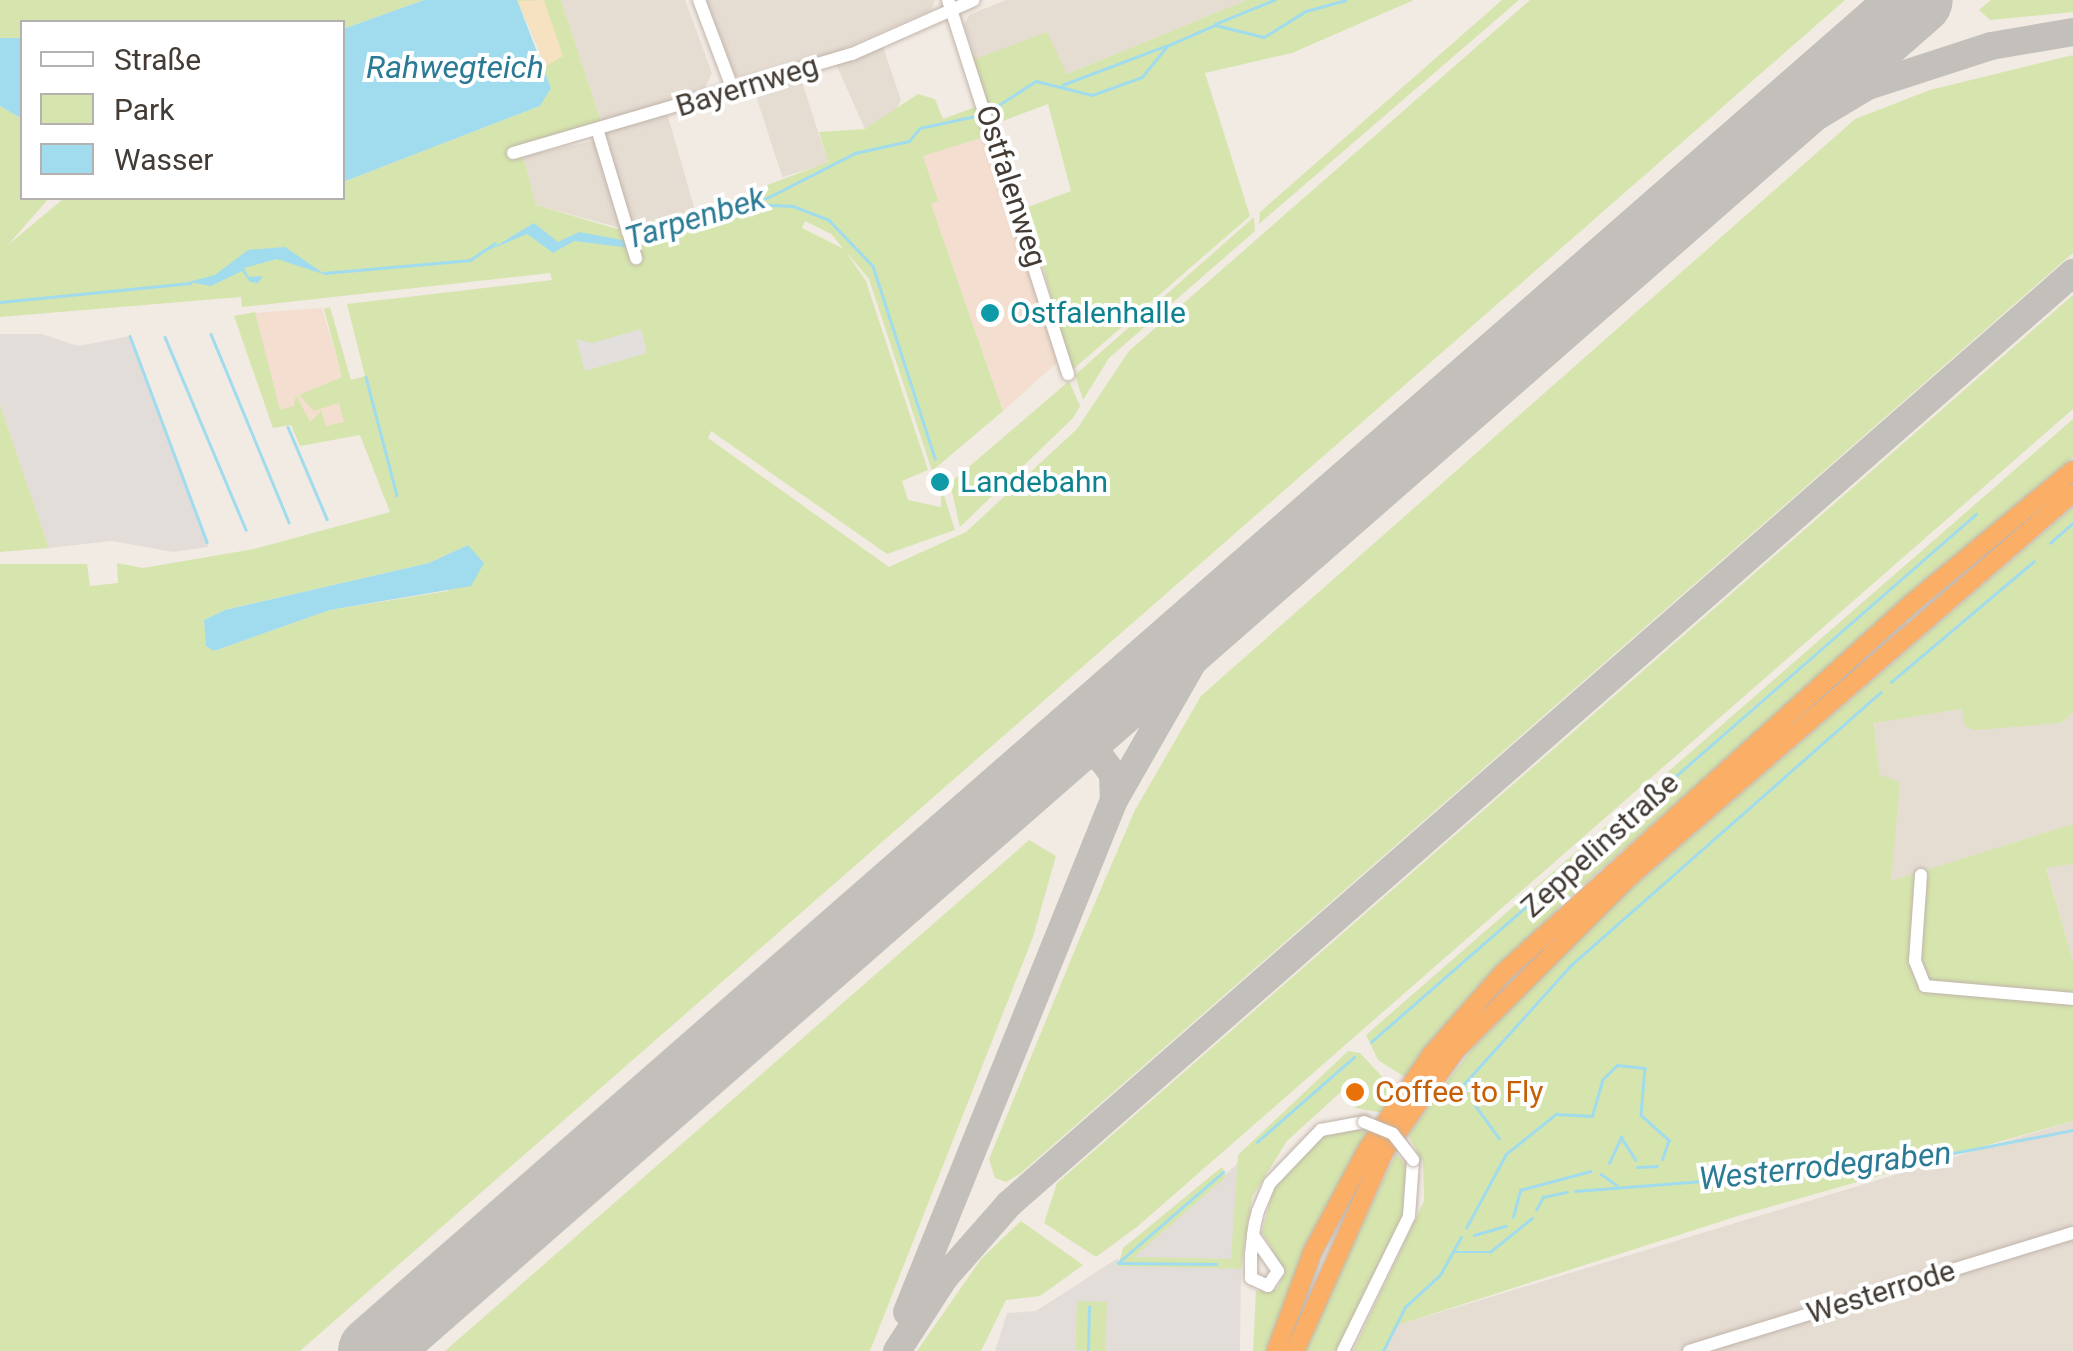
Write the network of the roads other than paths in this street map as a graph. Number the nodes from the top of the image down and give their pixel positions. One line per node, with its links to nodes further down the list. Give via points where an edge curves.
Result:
1 (699, 0): 4 (street)
2 (974, 0): 3 (street, Bayernweg)
3 (949, 4): 4 (street, Bayernweg, via 852,54); 8 (street, Ostfalenweg)
4 (734, 90): 5 (street, Bayernweg)
5 (598, 132): 6 (street, Bayernweg); 7 (street)
6 (513, 153)
7 (633, 249)
8 (1068, 374)
9 (2073, 470): 15 (highway, Zeppelinstraße, via 1896,617 1504,972 1431,1055 1367,1150 1312,1251)
10 (2073, 493): 16 (highway, Zeppelinstraße, via 1628,878 1455,1051 1366,1184)
11 (1921, 874): 12 (street, via 1916,961 1925,986)
12 (2073, 999)
13 (2073, 1233): 18 (street, Westerrode)
14 (1253, 1235): 17 (street, bridge, via 1264,1195 1290,1155 1321,1130 1364,1122 1393,1134 1413,1160 1409,1216)
15 (1276, 1351)
16 (1295, 1351)
17 (1343, 1351)
18 (1689, 1351)

